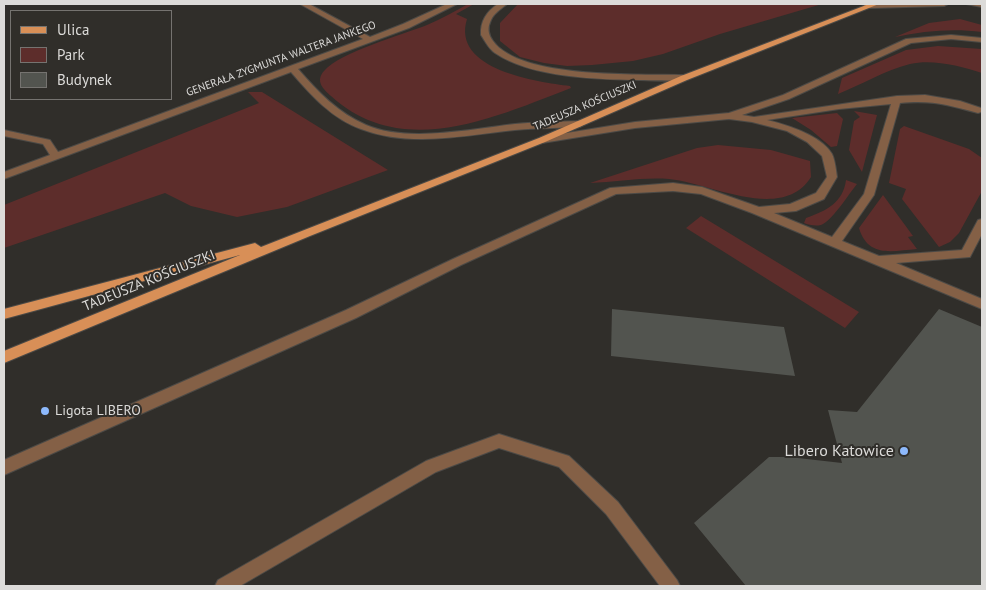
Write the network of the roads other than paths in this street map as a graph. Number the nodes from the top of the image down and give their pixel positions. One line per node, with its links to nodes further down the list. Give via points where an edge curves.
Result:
1 (304, 4): 8 (street)
2 (453, 4): 8 (street, GENERAŁA ZYGMUNTA WALTERA JANKEGO)
3 (503, 4): 11 (street, via 486,21 486,37 491,46 508,59 525,66 568,74)
4 (944, 4): 6 (street)
5 (970, 4): 7 (street)
6 (870, 5): 11 (main road, TADEUSZA KOŚCIUSZKI)
7 (982, 5)
8 (369, 39): 10 (street, GENERAŁA ZYGMUNTA WALTERA JANKEGO)
9 (982, 40): 14 (street, via 951,37 909,41 786,97)
10 (292, 67): 16 (street, via 316,95 348,120 382,132 414,136); 19 (street, GENERAŁA ZYGMUNTA WALTERA JANKEGO)
11 (684, 78): 16 (main road, TADEUSZA KOŚCIUSZKI)
12 (897, 99): 13 (street, via 925,98); 15 (street); 24 (street, via 868,195)
13 (978, 110)
14 (729, 116): 15 (street); 18 (street, via 635,124)
15 (752, 119): 21 (street, via 790,129 810,140 827,155 832,177 820,196 792,208)
16 (580, 124): 18 (main road, TADEUSZA KOŚCIUSZKI)
17 (4, 133): 19 (street, via 47,142)
18 (542, 140): 23 (main road, TADEUSZA KOŚCIUSZKI)
19 (56, 157): 20 (street, GENERAŁA ZYGMUNTA WALTERA JANKEGO)
20 (4, 176)
21 (756, 210): 24 (street); 29 (street, via 702,191 673,187 614,191 351,314)
22 (982, 223): 25 (street, via 966,254)
23 (306, 233): 27 (main road, TADEUSZA KOŚCIUSZKI); 28 (main road, TADEUSZA KOŚCIUSZKI)
24 (834, 243): 25 (street)
25 (878, 260): 26 (street)
26 (982, 304)
27 (4, 314)
28 (4, 357)
29 (4, 468)
30 (224, 586): 31 (street, via 431,466 499,441 564,461 612,508)
31 (671, 586)

